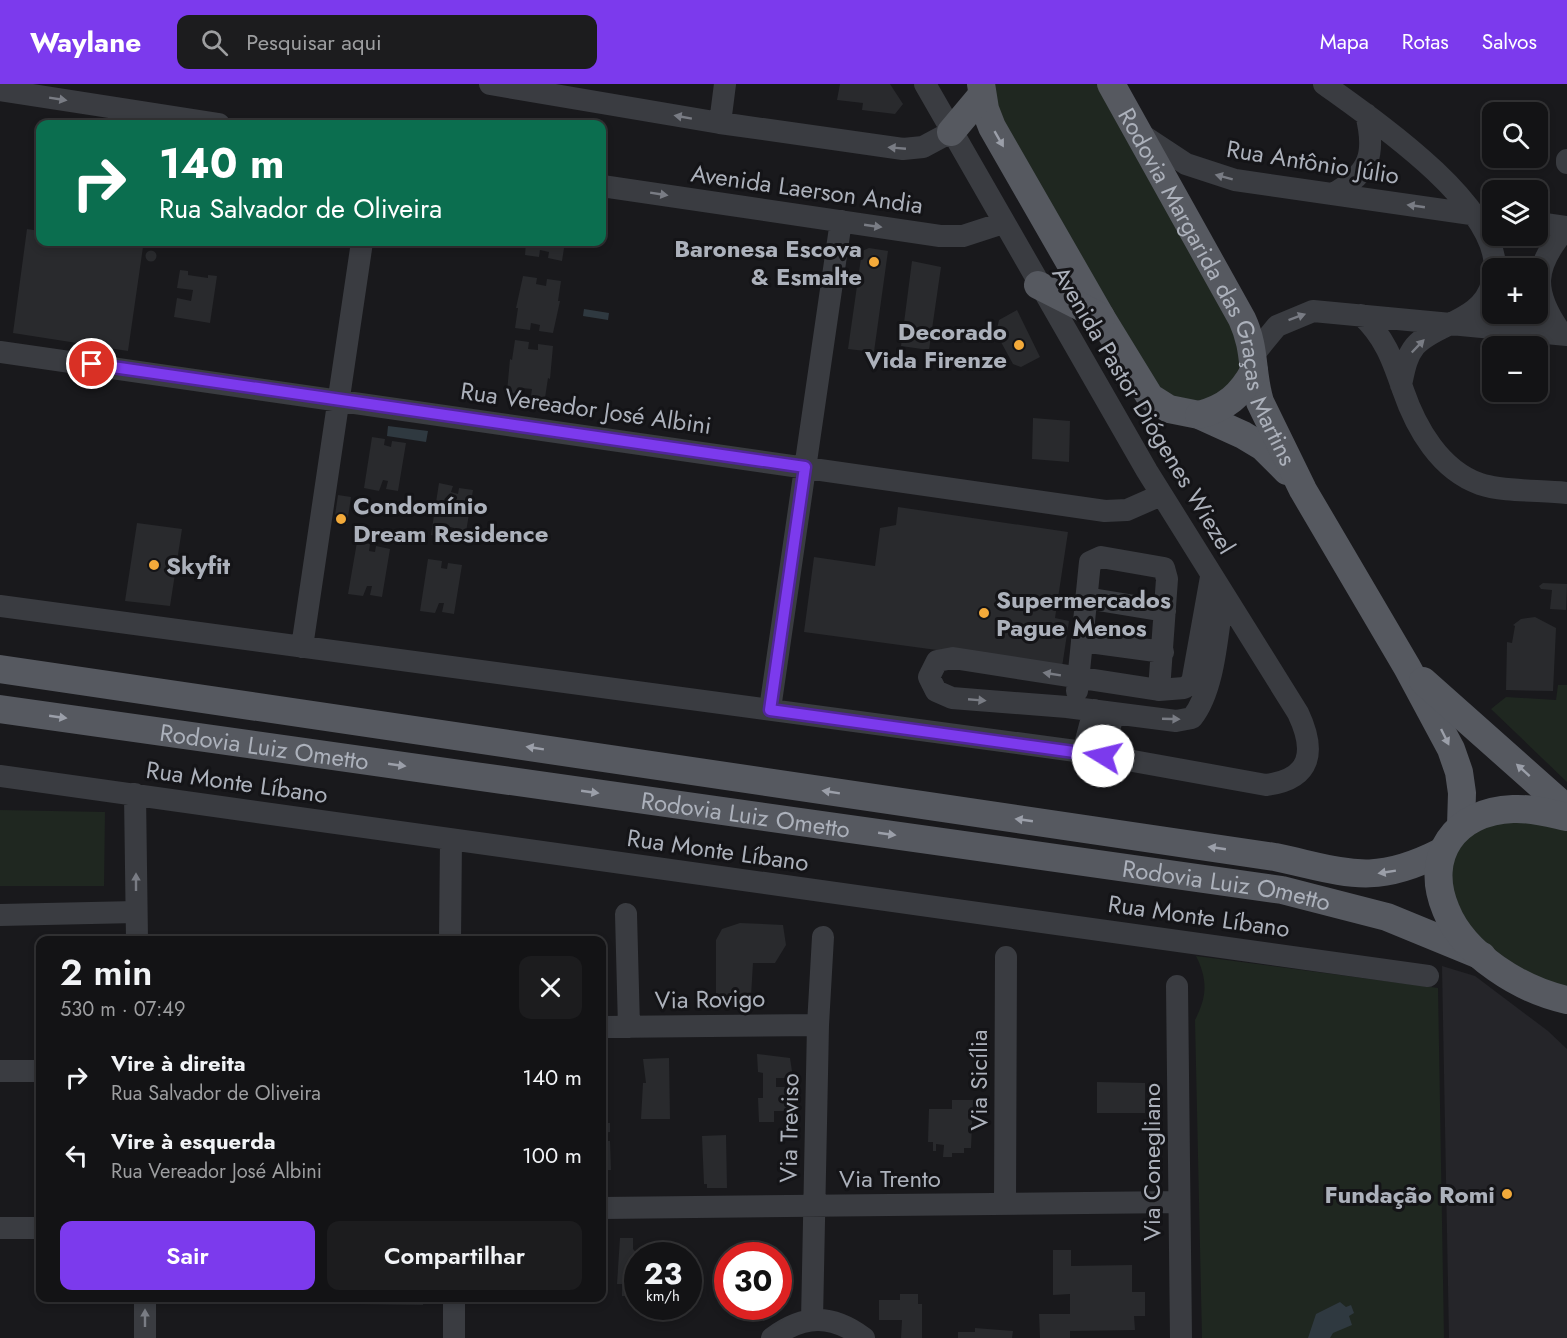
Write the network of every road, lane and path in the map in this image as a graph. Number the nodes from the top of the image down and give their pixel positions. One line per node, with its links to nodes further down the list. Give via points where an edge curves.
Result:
1 (490, 84): 10 (street, one-way to 1)
2 (725, 84): 10 (street)
3 (925, 84): 12 (street, Avenida Pastor Diógenes Wiezel)
4 (1111, 84): 11 (main road, Rodovia Margarida das Graças Martins)
5 (1324, 84): 8 (street)
6 (982, 89): 12 (main road); 25 (main road, Rodovia Margarida das Graças Martins, one-way to 25, via 992,127)
7 (0, 90): 9 (street, one-way to 9)
8 (1366, 114): 14 (street, via 1369,159 1352,183); 15 (street)
9 (193, 120)
10 (720, 123): 12 (street, one-way to 10, via 923,147 903,149)
11 (1136, 130): 14 (street, Rua Antônio Júlio, one-way to 11, via 1210,173 1176,159); 29 (main road, Rodovia Margarida das Graças Martins, via 1242,319)
12 (951, 132): 18 (street, Avenida Pastor Diógenes Wiezel)
13 (606, 187): 17 (street, Avenida Laerson Andia, one-way to 17)
14 (1334, 194): 16 (street, Rua Antônio Júlio, one-way to 14)
15 (1482, 215)
16 (1482, 216)
17 (841, 221): 18 (street, Avenida Laerson Andia, one-way to 18, via 940,236 963,236); 33 (street)
18 (1003, 223): 22 (street, Avenida Pastor Diógenes Wiezel)
19 (1548, 224): 20 (street)
20 (1567, 227): 27 (street, via 1545,256 1539,273 1542,298)
21 (361, 246): 31 (street)
22 (1038, 285): 25 (main road); 36 (street, Avenida Pastor Diógenes Wiezel)
23 (1482, 302): 26 (street)
24 (1361, 315): 26 (street); 29 (street, one-way to 24, via 1278,326 1293,317 1313,311); 30 (street, via 1384,341)
25 (1101, 317): 32 (main road, Rodovia Margarida das Graças Martins, via 1150,397 1169,409)
26 (1455, 324): 27 (street); 30 (street, one-way to 26, via 1416,344)
27 (1564, 334)
28 (0, 352): 31 (street, Rua Vereador José Albini)
29 (1254, 362): 32 (main road, via 1240,393 1212,412); 34 (main road, Rodovia Margarida das Graças Martins, via 1260,402)
30 (1401, 385): 35 (street, via 1423,435 1460,474 1481,484)
31 (338, 399): 33 (street, Rua Vereador José Albini); 43 (street)
32 (1199, 415): 34 (main road, Rodovia Margarida das Graças Martins, via 1263,447)
33 (805, 467): 36 (street, Rua Vereador José Albini, via 1105,511 1127,510); 50 (street)
34 (1303, 490): 45 (main road, Rodovia Margarida das Graças Martins)
35 (1567, 492)
36 (1161, 495): 37 (street, Avenida Pastor Diógenes Wiezel)
37 (1211, 577): 38 (street, Avenida Pastor Diógenes Wiezel); 48 (street, via 1192,683 1184,688)
38 (1223, 597): 51 (street, one-way to 38, via 1176,721 1192,718 1202,706 1207,690); 52 (street, Avenida Pastor Diógenes Wiezel, via 1298,713 1309,741 1306,763 1290,779 1266,785)
39 (1086, 598): 41 (street); 41 (street, via 1090,562 1101,557 1144,564 1164,568); 42 (street)
40 (0, 606): 43 (street)
41 (1165, 611): 44 (street)
42 (1082, 641): 44 (street); 47 (street)
43 (302, 647): 50 (street)
44 (1163, 652): 48 (street)
45 (1407, 668): 55 (main road, Rodovia Margarida das Graças Martins, one-way to 45); 57 (main road, Rodovia Margarida das Graças Martins, one-way to 57, via 1439,725 1459,772)
46 (0, 669): 59 (main road, Rodovia Luiz Ometto, one-way to 46, via 1391,872 1353,873 1275,857)
47 (1078, 678): 48 (street); 51 (street); 51 (street, one-way to 51, via 953,658 937,661 929,677 936,691 952,698)
48 (1159, 690)
49 (0, 709): 66 (main road, Rodovia Luiz Ometto, one-way to 66, via 1282,890 1388,917)
50 (770, 710): 52 (street)
51 (1094, 711): 52 (street)
52 (1093, 754)
53 (0, 776): 54 (street, Rua Monte Líbano)
54 (135, 794): 58 (street, Rua Monte Líbano); 60 (street, one-way to 54)
55 (1567, 809)
56 (1567, 817): 57 (main road, via 1511,809 1483,815)
57 (1461, 826): 59 (main road)
58 (451, 840): 64 (street); 68 (street, Rua Monte Líbano)
59 (1441, 852): 66 (main road, via 1438,877 1446,909 1459,932)
60 (136, 912): 62 (street); 63 (street)
61 (626, 914): 75 (street)
62 (0, 915)
63 (136, 936)
64 (450, 936)
65 (823, 937): 73 (street, Via Treviso)
66 (1482, 956): 70 (main road)
67 (1006, 957): 79 (street, Via Sicília)
68 (1428, 975)
69 (1177, 986): 78 (street, Via Conegliano)
70 (1528, 988): 71 (main road); 72 (main road)
71 (1567, 1000)
72 (1567, 1022)
73 (818, 1025): 75 (street, Via Rovigo); 80 (street, Via Treviso)
74 (606, 1027): 75 (street, Via Rovigo)
75 (629, 1027)
76 (0, 1071): 77 (street)
77 (36, 1071)
78 (1179, 1202): 79 (street, Via Trento); 91 (street, Via Conegliano)
79 (1005, 1204): 80 (street, Via Trento)
80 (814, 1206): 81 (street, Via Trento); 86 (street, Via Treviso)
81 (606, 1208)
82 (0, 1228): 83 (street)
83 (36, 1228)
84 (145, 1302): 87 (street, one-way to 84)
85 (454, 1302): 88 (street)
86 (812, 1320): 89 (street, via 788,1326); 90 (street, via 831,1320)
87 (145, 1338)
88 (454, 1338)
89 (771, 1338)
90 (864, 1338)
91 (1181, 1338)

